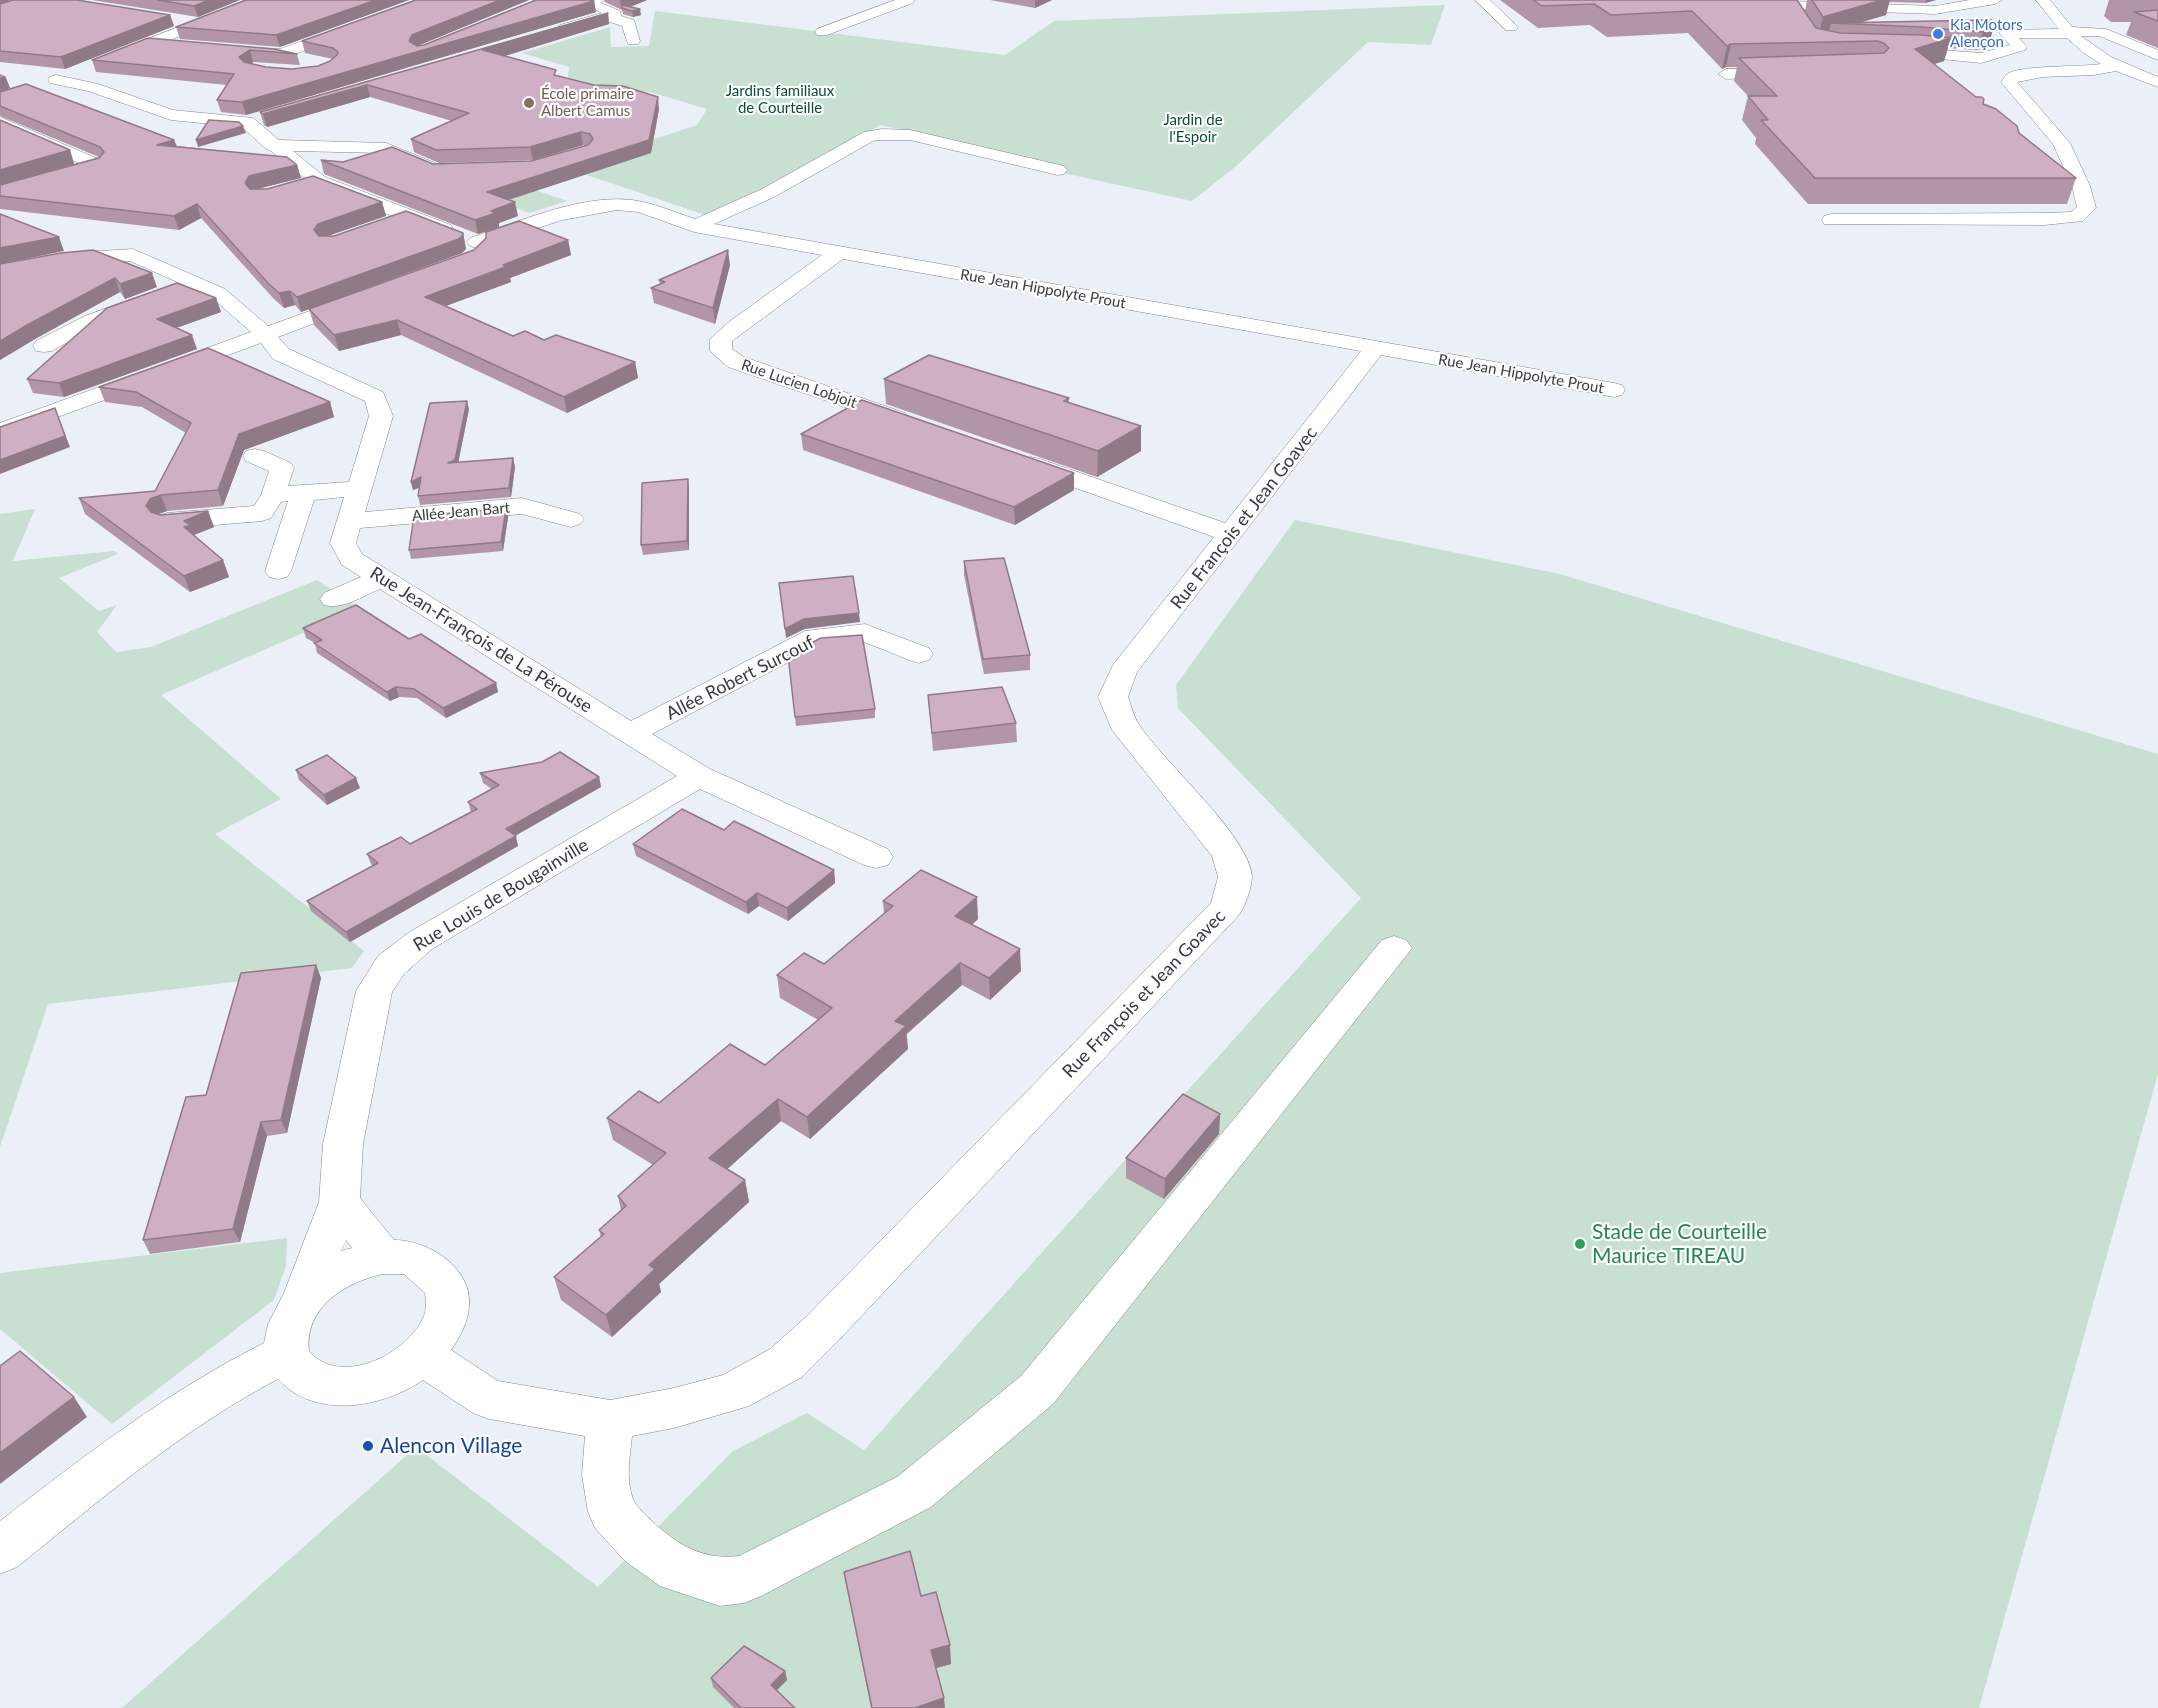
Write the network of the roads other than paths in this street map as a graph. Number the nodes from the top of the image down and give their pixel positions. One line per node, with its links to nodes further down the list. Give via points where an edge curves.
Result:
1 (258, 0): 13 (street)
2 (429, 0): 25 (street)
3 (908, 0): 16 (street)
4 (1482, 0): 14 (street)
5 (1995, 0): 9 (street, via 1935,10)
6 (2042, 0): 19 (street)
7 (573, 1): 8 (street)
8 (593, 2): 10 (street, via 615,14)
9 (1786, 3): 12 (street)
10 (608, 16): 18 (street); 20 (street, via 629,23)
11 (166, 19): 13 (street)
12 (1802, 22)
13 (199, 24): 21 (street)
14 (1511, 27)
15 (2126, 28): 17 (street)
16 (822, 32)
17 (2101, 32): 19 (street); 26 (street)
18 (550, 33)
19 (2070, 33): 24 (street, via 2000,32 2020,47 1981,58); 29 (street, via 2090,51)
20 (633, 41)
21 (151, 43): 22 (street); 27 (street)
22 (186, 46)
23 (227, 50): 25 (street)
24 (1881, 50)
25 (281, 54): 28 (street)
26 (2158, 55)
27 (109, 60)
28 (315, 60)
29 (2119, 66): 33 (street); 35 (street)
30 (87, 68): 38 (street, via 50,82 92,87 171,116)
31 (1962, 72): 33 (street)
32 (1800, 73): 34 (street)
33 (2030, 73): 39 (street, via 2013,77 2009,82)
34 (1726, 74)
35 (2158, 82)
36 (269, 116): 38 (street)
37 (0, 122): 46 (street, via 97,165)
38 (247, 122): 41 (street)
39 (2045, 125): 40 (street); 43 (street)
40 (2025, 126)
41 (272, 145): 44 (street, via 386,148 436,170); 47 (street, via 310,184)
42 (2042, 152): 43 (street)
43 (2065, 152): 48 (street, via 2087,208 2076,217)
44 (447, 170)
45 (1058, 170): 49 (street, via 910,135 883,134 870,136 768,194)
46 (0, 193)
47 (411, 215): 49 (street, Rue Jean Hippolyte Prout, via 469,245 581,210 614,204); 50 (street)
48 (1830, 219)
49 (694, 225): 51 (street, Rue Jean Hippolyte Prout)
50 (380, 226)
51 (838, 253): 57 (street, Rue Jean Hippolyte Prout); 59 (street, Rue Lucien Lobjoit, via 737,325 722,339 721,351 736,362)
52 (0, 272): 53 (street, Rue Jean-François de La Pérouse, via 118,253 133,255)
53 (196, 282): 55 (street, Rue Jean-François de La Pérouse, via 218,293); 56 (street, via 92,320)
54 (371, 296): 55 (street)
55 (265, 334): 60 (street); 63 (street, Rue Jean-François de La Pérouse, via 280,354 375,397 381,416)
56 (44, 346)
57 (1375, 348): 58 (street, Rue Jean Hippolyte Prout); 69 (street, Rue François et Jean Goavec)
58 (1614, 390)
59 (914, 424)
60 (0, 431)
61 (255, 456): 65 (street, via 282,468)
62 (1014, 459): 69 (street)
63 (359, 489): 64 (street); 68 (street, Rue Jean-François de La Pérouse)
64 (303, 494): 65 (street); 70 (street)
65 (273, 495): 67 (street, via 262,513)
66 (571, 519): 68 (street, Allée Jean Bart, via 522,506)
67 (167, 521)
68 (349, 521): 71 (street, Rue Jean-François de La Pérouse, via 343,543 351,559)
69 (1232, 534): 83 (street, Rue François et Jean Goavec, via 1123,671 1113,697 1123,724 1228,855 1235,877 1227,907 786,1363 733,1392)
70 (278, 571)
71 (381, 578): 72 (street); 74 (street, Rue Jean-François de La Pérouse)
72 (334, 599)
73 (919, 654): 74 (street, Allée Robert Surcouf, via 865,632 815,637)
74 (632, 734): 75 (street, Rue Jean-François de La Pérouse)
75 (699, 776): 76 (street, Rue Jean-François de La Pérouse); 78 (street, Rue Louis de Bougainville, via 420,941 391,965 374,991 343,1144)
76 (876, 857)
77 (1394, 948): 83 (street, via 1037,1390 914,1492 744,1579 720,1582 677,1569 642,1545 612,1512 605,1475)
78 (339, 1202): 79 (street); 80 (street, Rue Louis de Bougainville)
79 (383, 1257): 80 (street, via 354,1263 326,1277); 82 (street, via 410,1258 431,1269 445,1286 448,1308 439,1333)
80 (303, 1298): 81 (street, via 288,1326)
81 (287, 1353): 82 (street, via 302,1375 330,1387 365,1385 395,1374); 84 (street, via 244,1374 129,1449)
82 (421, 1355): 83 (street, via 489,1399)
83 (610, 1420)
84 (0, 1551)

